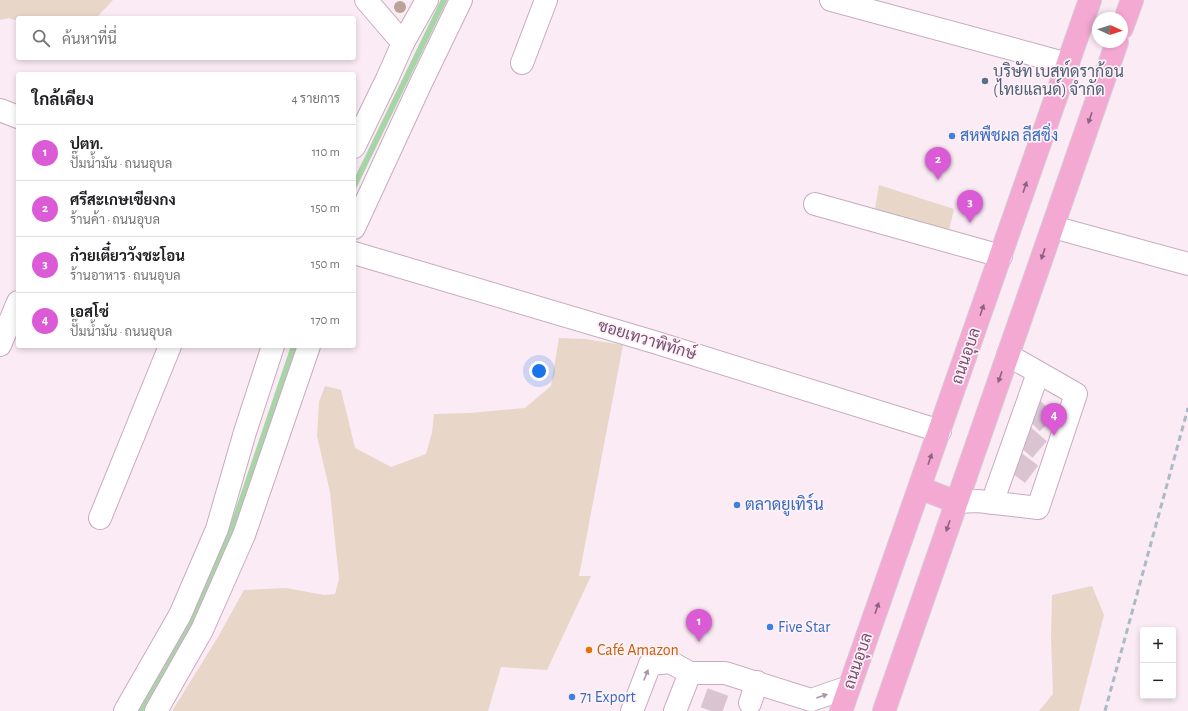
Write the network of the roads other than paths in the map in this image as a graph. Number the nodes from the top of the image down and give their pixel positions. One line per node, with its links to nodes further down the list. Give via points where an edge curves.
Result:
1 (366, 0): 9 (street)
2 (427, 0): 9 (street)
3 (461, 0): 17 (street)
4 (546, 0): 11 (street)
5 (831, 0): 12 (street)
6 (1090, 0): 12 (main road, ถนนอุบล)
7 (1132, 0): 8 (main road)
8 (1128, 12)
9 (403, 43): 15 (street)
10 (1115, 48): 18 (main road, one-way to 18)
11 (522, 63)
12 (1068, 64): 20 (main road, ถนนอุบล, one-way to 12)
13 (0, 110): 14 (street)
14 (16, 117)
15 (356, 143)
16 (815, 204): 20 (street)
17 (356, 224)
18 (1052, 227): 21 (street); 27 (main road, one-way to 27)
19 (356, 254): 29 (street, ซอยเทวาพิทักษ์, via 654,342)
20 (1001, 256): 29 (main road, ถนนอุบล, one-way to 20)
21 (1188, 264)
22 (16, 307): 23 (street)
23 (0, 346)
24 (169, 348): 33 (street)
25 (272, 348): 39 (street, via 217,529 180,615)
26 (308, 348): 40 (street, via 244,535 202,630)
27 (1008, 355): 28 (street); 31 (main road, one-way to 31)
28 (1038, 373): 32 (street, via 1011,459); 32 (street, via 1076,394 1058,434 1042,482 1038,508)
29 (940, 431): 30 (main road, ถนนอุบล, one-way to 29)
30 (920, 488): 31 (main road); 36 (main road, ถนนอุบล, one-way to 30)
31 (956, 502): 32 (street); 44 (main road, one-way to 44)
32 (992, 503)
33 (100, 518)
34 (690, 672): 35 (street, via 721,682); 41 (street, one-way to 34, via 650,664 670,662); 42 (street)
35 (757, 682): 37 (street); 38 (street)
36 (849, 687): 38 (street, one-way to 36, via 811,700); 43 (main road, ถนนอุบล)
37 (750, 702)
38 (789, 703)
39 (124, 711)
40 (156, 711)
41 (632, 711)
42 (675, 711)
43 (841, 711)
44 (884, 711)

